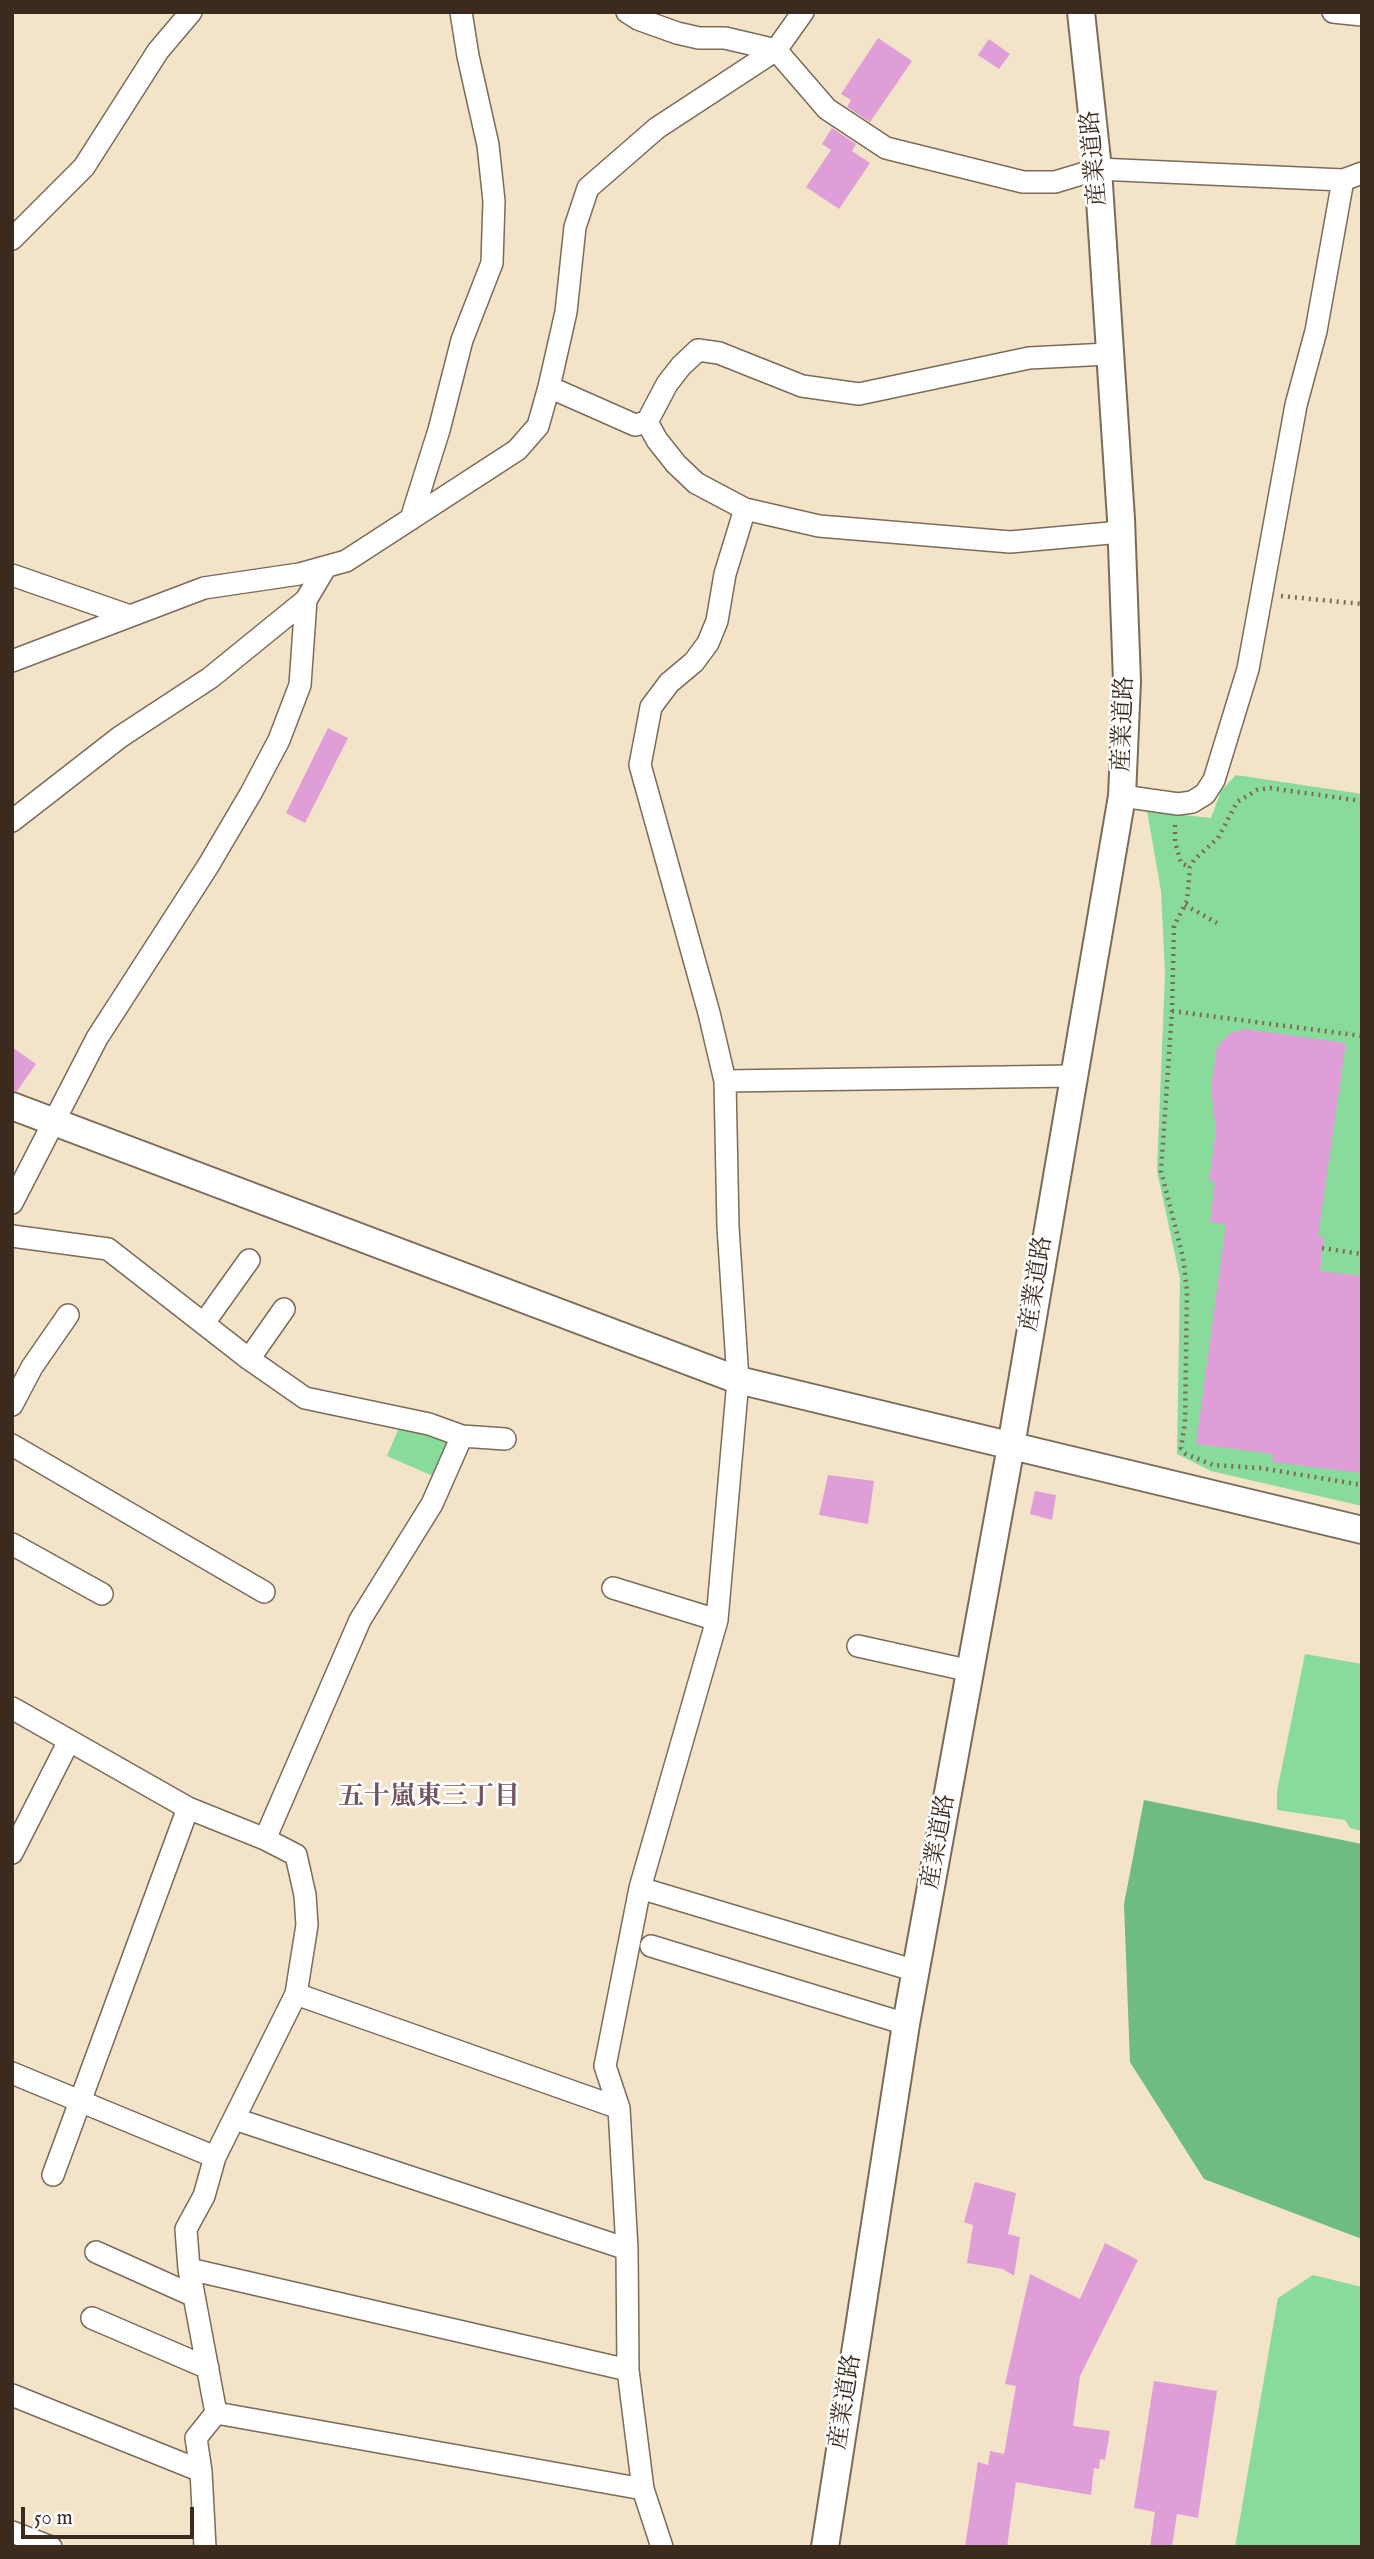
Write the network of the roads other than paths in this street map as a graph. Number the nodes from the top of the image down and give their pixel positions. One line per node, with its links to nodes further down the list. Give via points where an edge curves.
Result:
1 (191, 12): 11 (street, via 158,51 84,167)
2 (461, 12): 16 (street, via 488,145 494,201 492,263 462,340)
3 (627, 12): 8 (street, via 677,33)
4 (803, 12): 8 (street)
5 (1082, 12): 9 (street, 産業道路)
6 (1333, 12): 7 (street)
7 (1362, 15)
8 (776, 50): 9 (street, via 827,109 886,148 1023,182 1055,182); 13 (street, via 657,128 589,188 575,227 566,312)
9 (1098, 169): 10 (street); 12 (street, 産業道路)
10 (1352, 176): 23 (street, via 1296,405 1248,669 1214,780 1192,802)
11 (12, 239)
12 (1108, 354): 14 (street, via 1029,358 859,394 803,386 719,353 698,350 667,384); 17 (street, 産業道路)
13 (549, 387): 14 (street, via 635,425); 16 (street, via 538,426 517,450)
14 (647, 422): 15 (street, via 676,464 696,483)
15 (745, 509): 17 (street, via 819,526 997,541); 26 (street, via 725,574 718,621 694,662 669,683 651,707 640,765)
16 (411, 519): 18 (street, via 355,556)
17 (1121, 532): 23 (street, 産業道路, via 1127,681)
18 (325, 568): 20 (street); 21 (street, via 204,587)
19 (12, 575): 21 (street)
20 (306, 600): 24 (street, via 210,678 120,737); 28 (street, via 300,684 279,740 208,866 97,1038)
21 (130, 616): 22 (street)
22 (12, 661)
23 (1122, 796): 25 (street, 産業道路)
24 (12, 821)
25 (1073, 1076): 26 (street); 41 (street, 産業道路)
26 (725, 1081): 36 (street)
27 (12, 1106): 28 (street)
28 (54, 1121): 29 (street); 36 (street)
29 (12, 1203)
30 (12, 1236): 34 (street, via 108,1249)
31 (249, 1260): 34 (street)
32 (284, 1309): 35 (street)
33 (68, 1315): 37 (street)
34 (204, 1323): 35 (street)
35 (249, 1359): 38 (street, via 305,1398 429,1424)
36 (738, 1380): 41 (street); 47 (street)
37 (12, 1405)
38 (463, 1436): 39 (street); 53 (street, via 432,1504 360,1620)
39 (505, 1439)
40 (12, 1445): 45 (street)
41 (1011, 1446): 42 (street); 49 (street, 産業道路)
42 (1362, 1531)
43 (12, 1544): 46 (street)
44 (613, 1588): 47 (street)
45 (264, 1592)
46 (102, 1594)
47 (717, 1620): 55 (street)
48 (858, 1646): 49 (street)
49 (971, 1671): 57 (street, 産業道路)
50 (12, 1708): 51 (street)
51 (69, 1741): 52 (street); 54 (street)
52 (188, 1808): 53 (street); 61 (street)
53 (265, 1839): 58 (street, via 296,1855 305,1895 307,1925)
54 (12, 1853)
55 (640, 1888): 57 (street); 62 (street, via 605,2066)
56 (651, 1946): 59 (street)
57 (916, 1971): 59 (street, 産業道路)
58 (296, 1994): 62 (street); 63 (street)
59 (906, 2024): 81 (street, 産業道路)
60 (12, 2073): 61 (street)
61 (80, 2102): 64 (street); 65 (street)
62 (619, 2108): 66 (street)
63 (235, 2119): 64 (street); 66 (street)
64 (215, 2157): 68 (street, via 204,2196 186,2230)
65 (53, 2175)
66 (627, 2249): 72 (street)
67 (96, 2252): 69 (street)
68 (189, 2269): 69 (street); 72 (street)
69 (194, 2297): 71 (street)
70 (92, 2318): 71 (street)
71 (208, 2368): 74 (street)
72 (628, 2370): 76 (street)
73 (12, 2395): 75 (street)
74 (216, 2413): 75 (street, via 196,2438); 76 (street)
75 (201, 2471): 79 (street)
76 (643, 2489): 80 (street)
77 (12, 2532): 78 (street)
78 (51, 2547)
79 (205, 2547)
80 (662, 2547)
81 (825, 2547)

